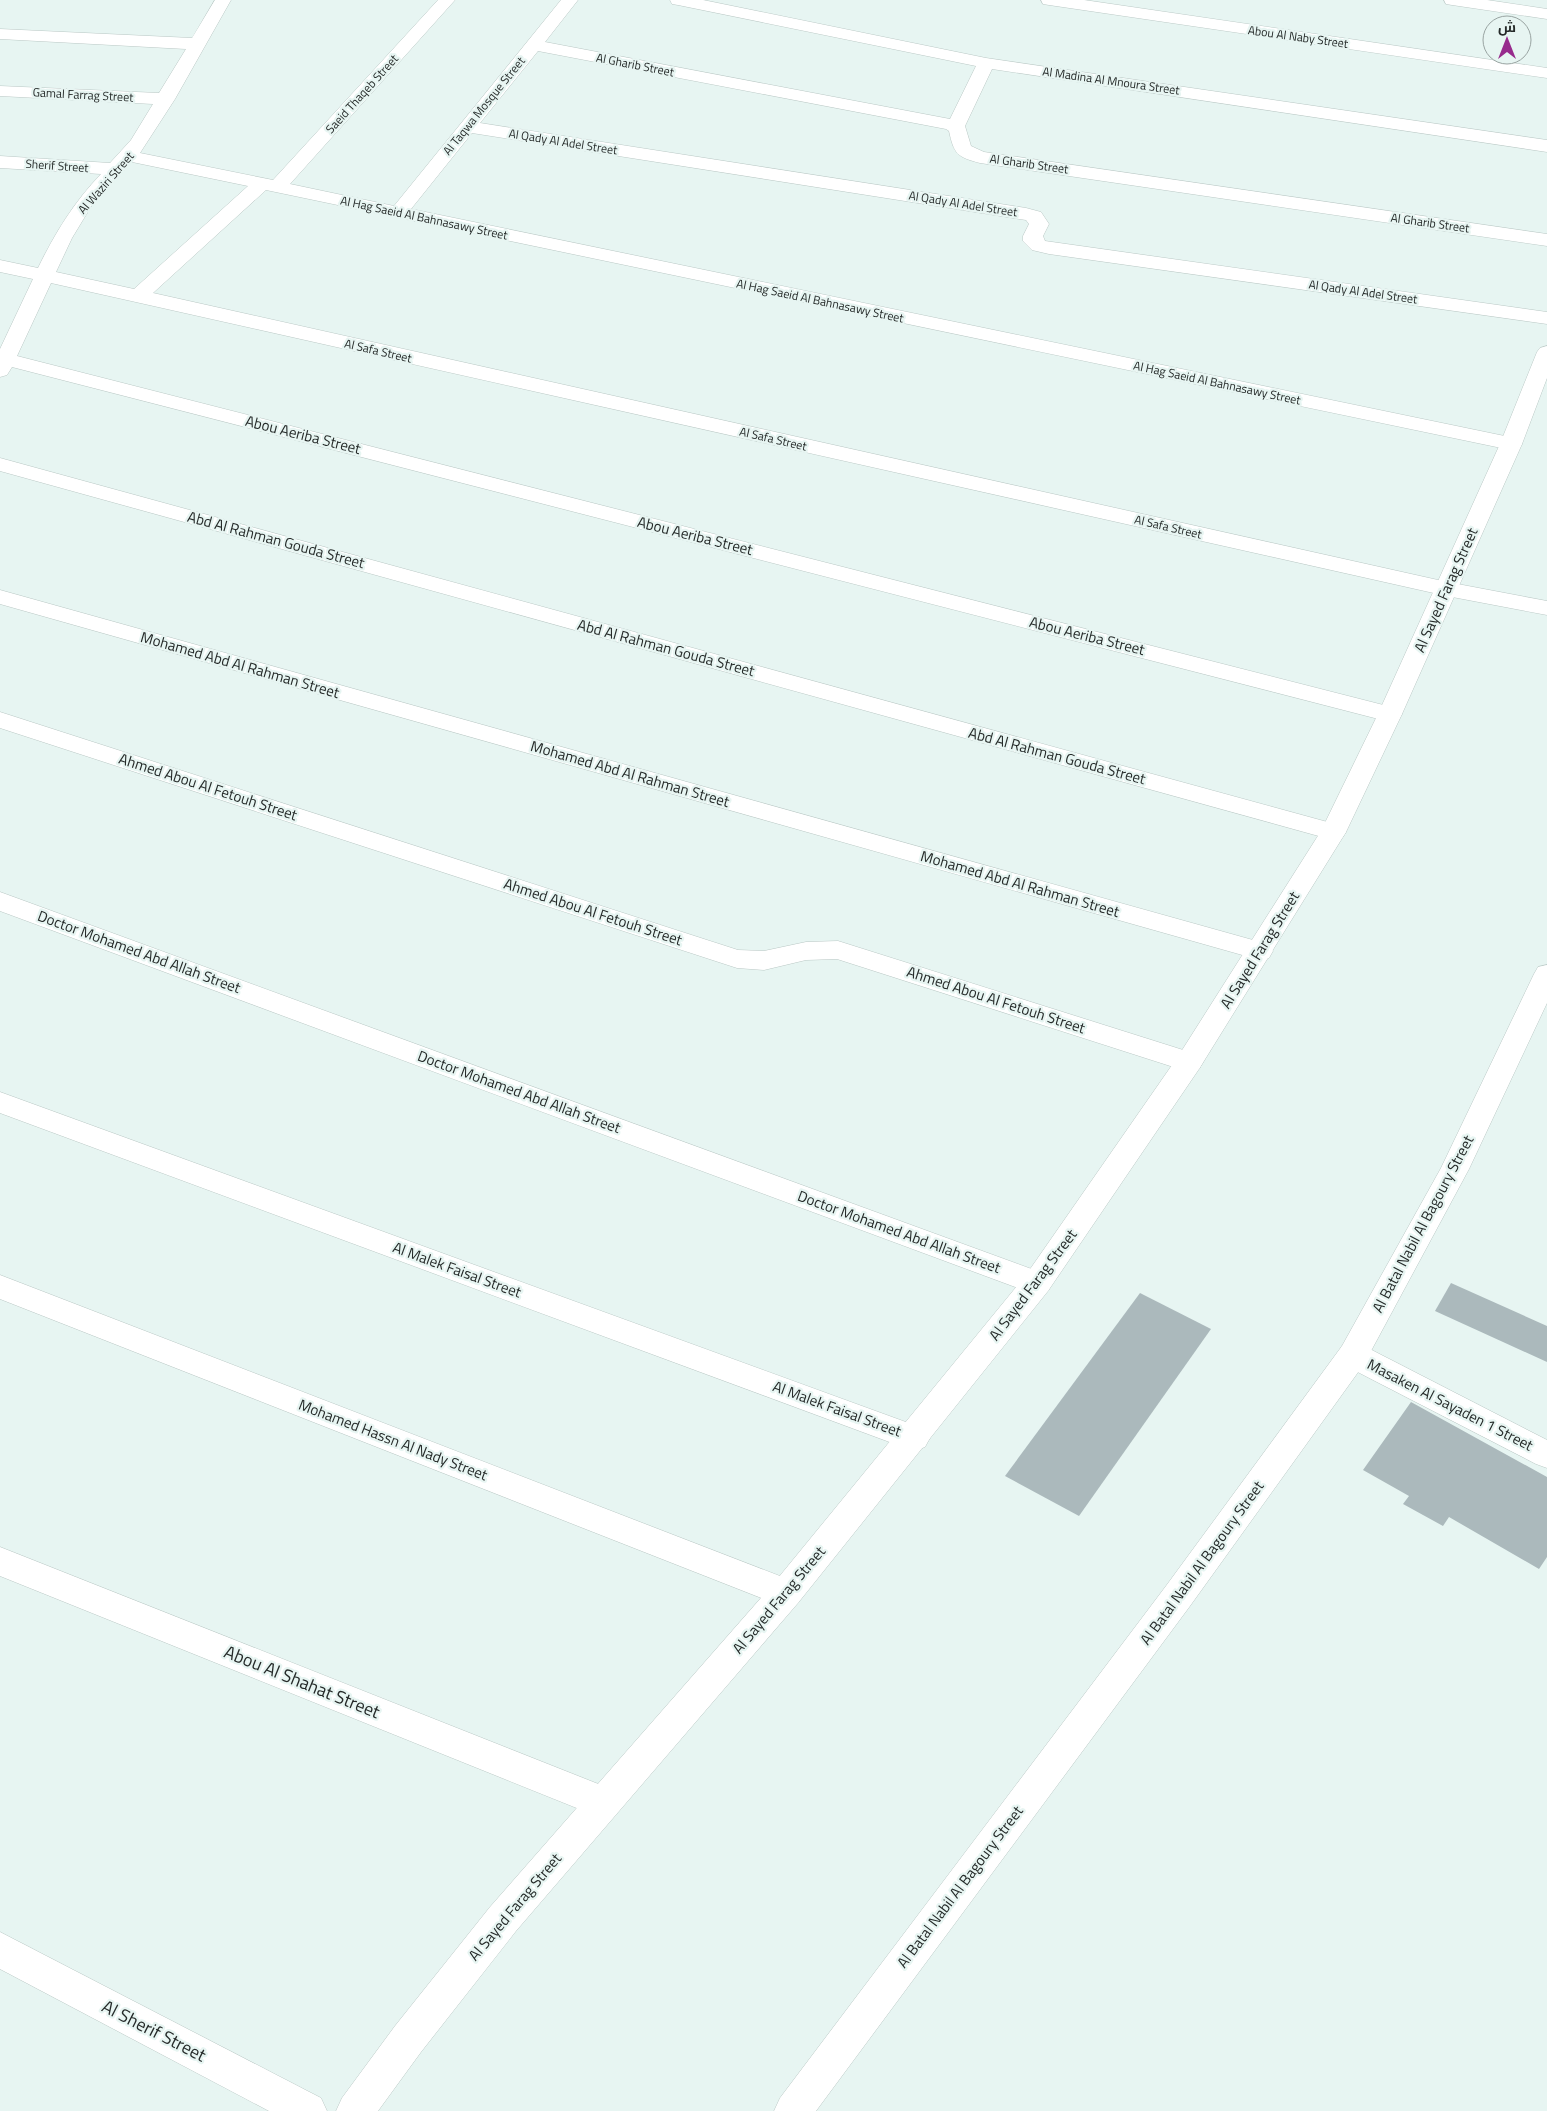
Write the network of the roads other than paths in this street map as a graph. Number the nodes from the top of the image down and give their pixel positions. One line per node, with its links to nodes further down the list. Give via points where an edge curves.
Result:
1 (223, 0): 10 (street, Al Waziri Street)
2 (447, 0): 22 (street, Saeid Thaqeb Street)
3 (570, 0): 11 (street, Al Taqwa Mosque Street)
4 (678, 0): 12 (street, Al Madina Al Mnoura Street)
5 (1049, 0): 7 (street, Abou Al Naby Street)
6 (1452, 0): 8 (street)
7 (1112, 5): 13 (street, Abou Al Naby Street)
8 (1547, 14)
9 (0, 34): 10 (street)
10 (198, 44): 15 (street, Al Waziri Street)
11 (534, 45): 16 (street, Al Taqwa Mosque Street); 17 (street, Al Gharib Street)
12 (986, 63): 17 (street); 18 (street, Al Madina Al Mnoura Street)
13 (1547, 73)
14 (0, 91): 15 (street, Gamal Farrag Street)
15 (166, 99): 19 (street, Al Waziri Street)
16 (468, 127): 23 (street, Al Taqwa Mosque Street); 28 (street, Al Qady Al Adel Street, via 1026,214 1034,216 1039,224 1033,241 1049,248)
17 (955, 127): 24 (street, Al Gharib Street, via 962,149 980,157)
18 (1547, 146)
19 (129, 156): 21 (street, Al Waziri Street); 22 (street, Al Hag Saeid Al Bahnasawy Street)
20 (0, 162): 21 (street, Sherif Street)
21 (115, 170): 26 (street, Al Waziri Street, via 62,238)
22 (269, 186): 23 (street, Al Hag Saeid Al Bahnasawy Street); 27 (street, Saeid Thaqeb Street)
23 (398, 213): 31 (street, Al Hag Saeid Al Bahnasawy Street)
24 (1547, 240)
25 (0, 266): 26 (street, Al Safa Street)
26 (44, 275): 27 (street, Al Safa Street); 30 (street, Al Waziri Street)
27 (137, 297): 33 (street, Al Safa Street)
28 (1547, 318)
29 (1547, 352): 31 (street, Al Sayed Farag Street)
30 (2, 363): 36 (street, Abou Aeriba Street)
31 (1511, 444): 33 (street, Al Sayed Farag Street)
32 (0, 464): 38 (street, Abd Al Rahman Gouda Street)
33 (1447, 589): 35 (street, Al Safa Street); 36 (street, Al Sayed Farag Street)
34 (0, 597): 40 (street, Mohamed Abd Al Rahman Street)
35 (1547, 608)
36 (1390, 714): 38 (street, Al Sayed Farag Street)
37 (0, 720): 42 (street, Ahmed Abou Al Fetouh Street, via 737,959 770,961 802,952 838,950)
38 (1333, 832): 40 (street, Al Sayed Farag Street)
39 (0, 900): 44 (street, Doctor Mohamed Abd Allah Street)
40 (1260, 951): 42 (street, Al Sayed Farag Street)
41 (1547, 974): 46 (street, Al Batal Nabil Al Bagoury Street, via 1455,1169)
42 (1190, 1062): 44 (street, Al Sayed Farag Street)
43 (0, 1102): 47 (street, Al Malek Faisal Street)
44 (1037, 1284): 47 (street, Al Sayed Farag Street)
45 (0, 1287): 50 (street, Mohamed Hassn Al Nady Street)
46 (1353, 1356): 48 (street, Masaken Al Sayaden 1 Street); 55 (street, Al Batal Nabil Al Bagoury Street)
47 (914, 1438): 50 (street, Al Sayed Farag Street)
48 (1547, 1455)
49 (0, 1561): 51 (street, Abou Al Shahat Street)
50 (786, 1593): 51 (street, Al Sayed Farag Street)
51 (604, 1803): 54 (street, Al Sayed Farag Street, via 503,1919)
52 (0, 1950): 53 (street, Al Sherif Street)
53 (308, 2111)
54 (355, 2111)
55 (793, 2111)

